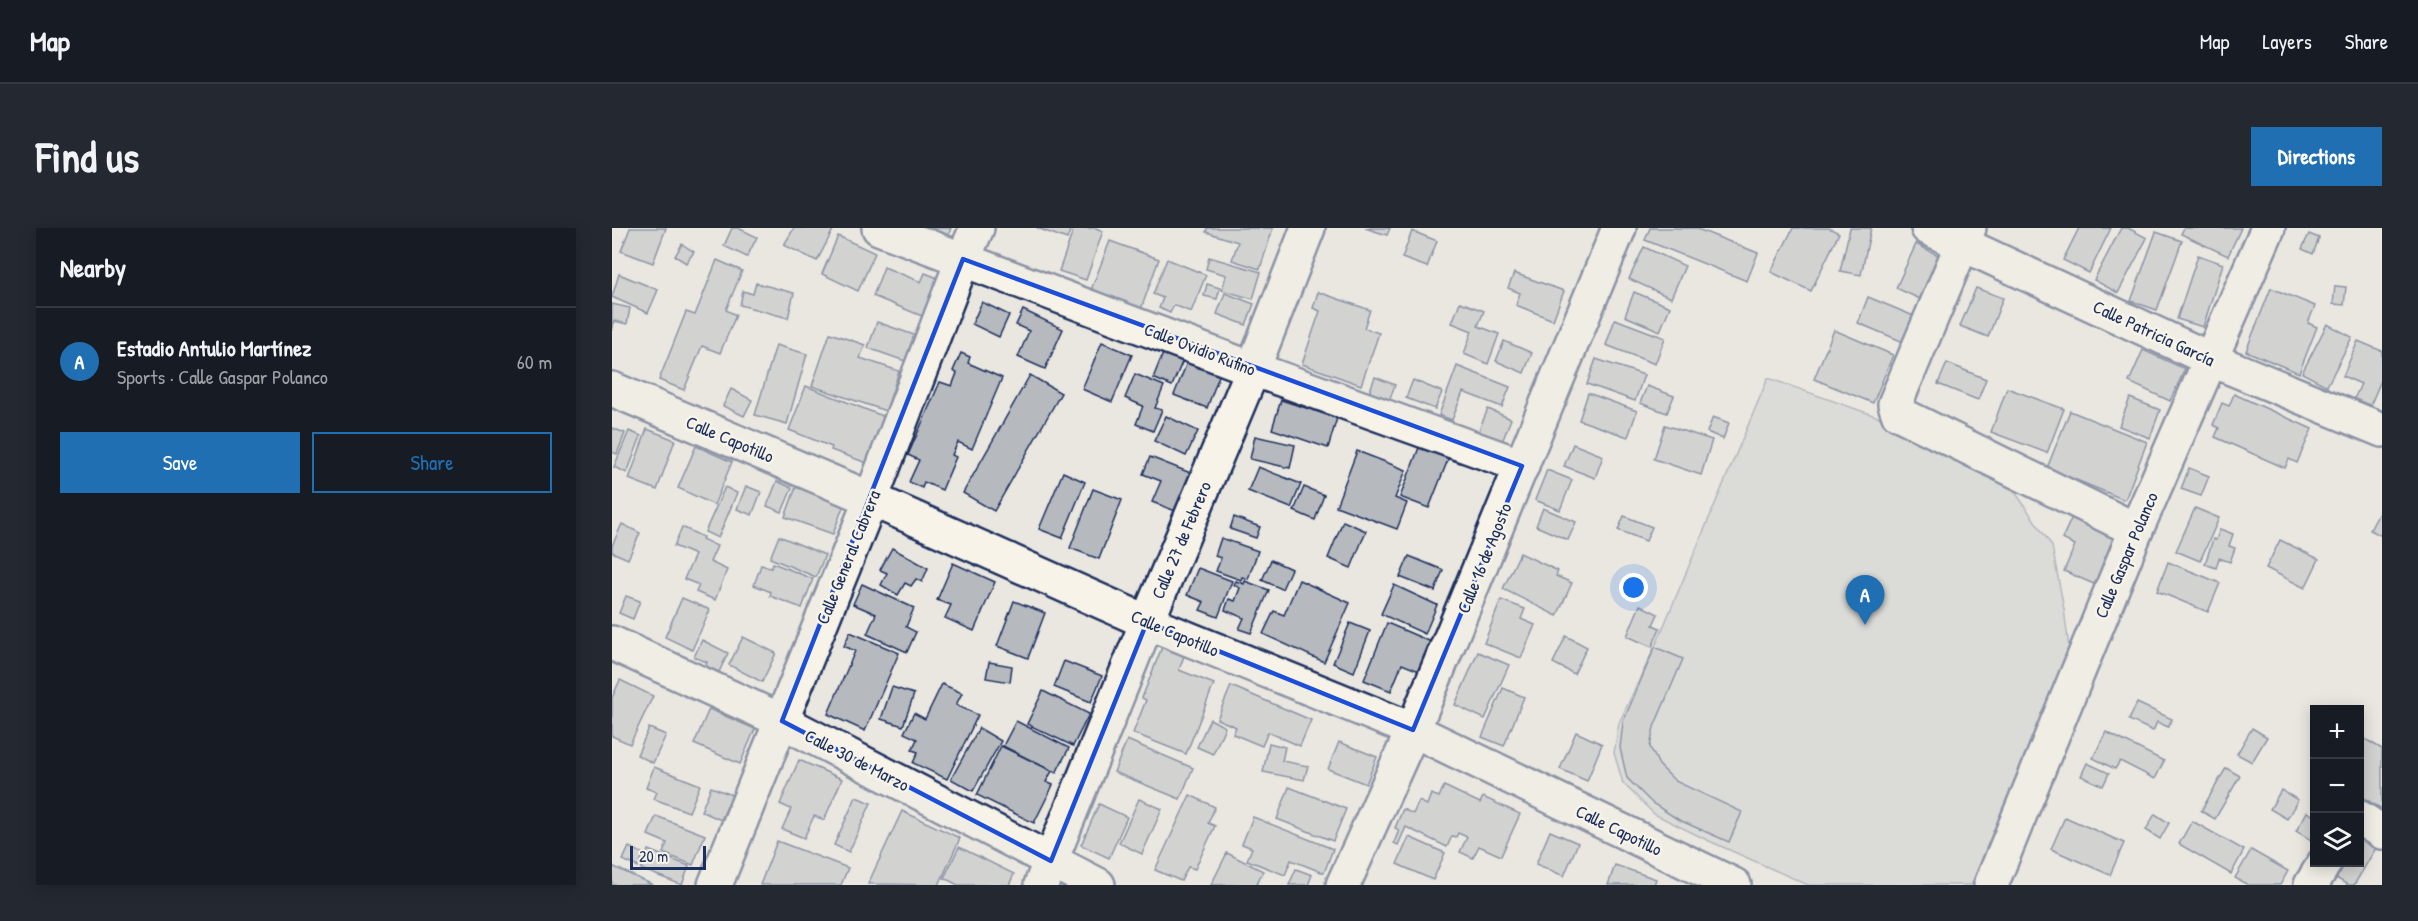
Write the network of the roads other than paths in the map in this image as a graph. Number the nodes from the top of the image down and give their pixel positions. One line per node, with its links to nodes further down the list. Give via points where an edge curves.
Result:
1 (879, 228): 8 (street, Calle Ovidio Rufino)
2 (977, 228): 8 (street, Calle General Cabrera)
3 (1308, 228): 10 (street, Calle 27 de Febrero)
4 (1619, 228): 13 (street, Calle 16 de Agosto)
5 (1928, 228): 7 (street, Calle Patricia García)
6 (2268, 228): 9 (street, Calle Gaspar Polanco)
7 (1966, 236): 9 (street, Calle Patricia García); 15 (street, via 1896,409)
8 (963, 259): 10 (street, Calle Ovidio Rufino); 14 (street, Calle General Cabrera)
9 (2212, 360): 12 (street, Calle Patricia García); 15 (street, Calle Gaspar Polanco)
10 (1253, 369): 13 (street, Calle Ovidio Rufino); 16 (street, Calle 27 de Febrero)
11 (612, 389): 14 (street, Calle Capotillo)
12 (2382, 430)
13 (1522, 466): 19 (street, Calle 16 de Agosto)
14 (871, 499): 16 (street, Calle Capotillo); 18 (street, Calle General Cabrera)
15 (2136, 530): 29 (street, Calle Gaspar Polanco)
16 (1147, 621): 19 (street, Calle Capotillo); 23 (street, Calle 27 de Febrero)
17 (612, 643): 18 (street, Calle 30 de Marzo)
18 (782, 722): 23 (street, Calle 30 de Marzo); 25 (street, Calle General Cabrera)
19 (1413, 730): 24 (street, Calle Capotillo); 27 (street, Calle 16 de Agosto)
20 (2364, 821): 21 (street)
21 (2382, 832)
22 (2322, 867): 30 (street)
23 (1046, 873): 26 (street, Calle 30 de Marzo)
24 (1695, 876): 28 (street, Calle Capotillo)
25 (715, 885)
26 (1098, 885)
27 (1343, 885)
28 (1734, 885)
29 (1990, 885)
30 (2311, 885)

